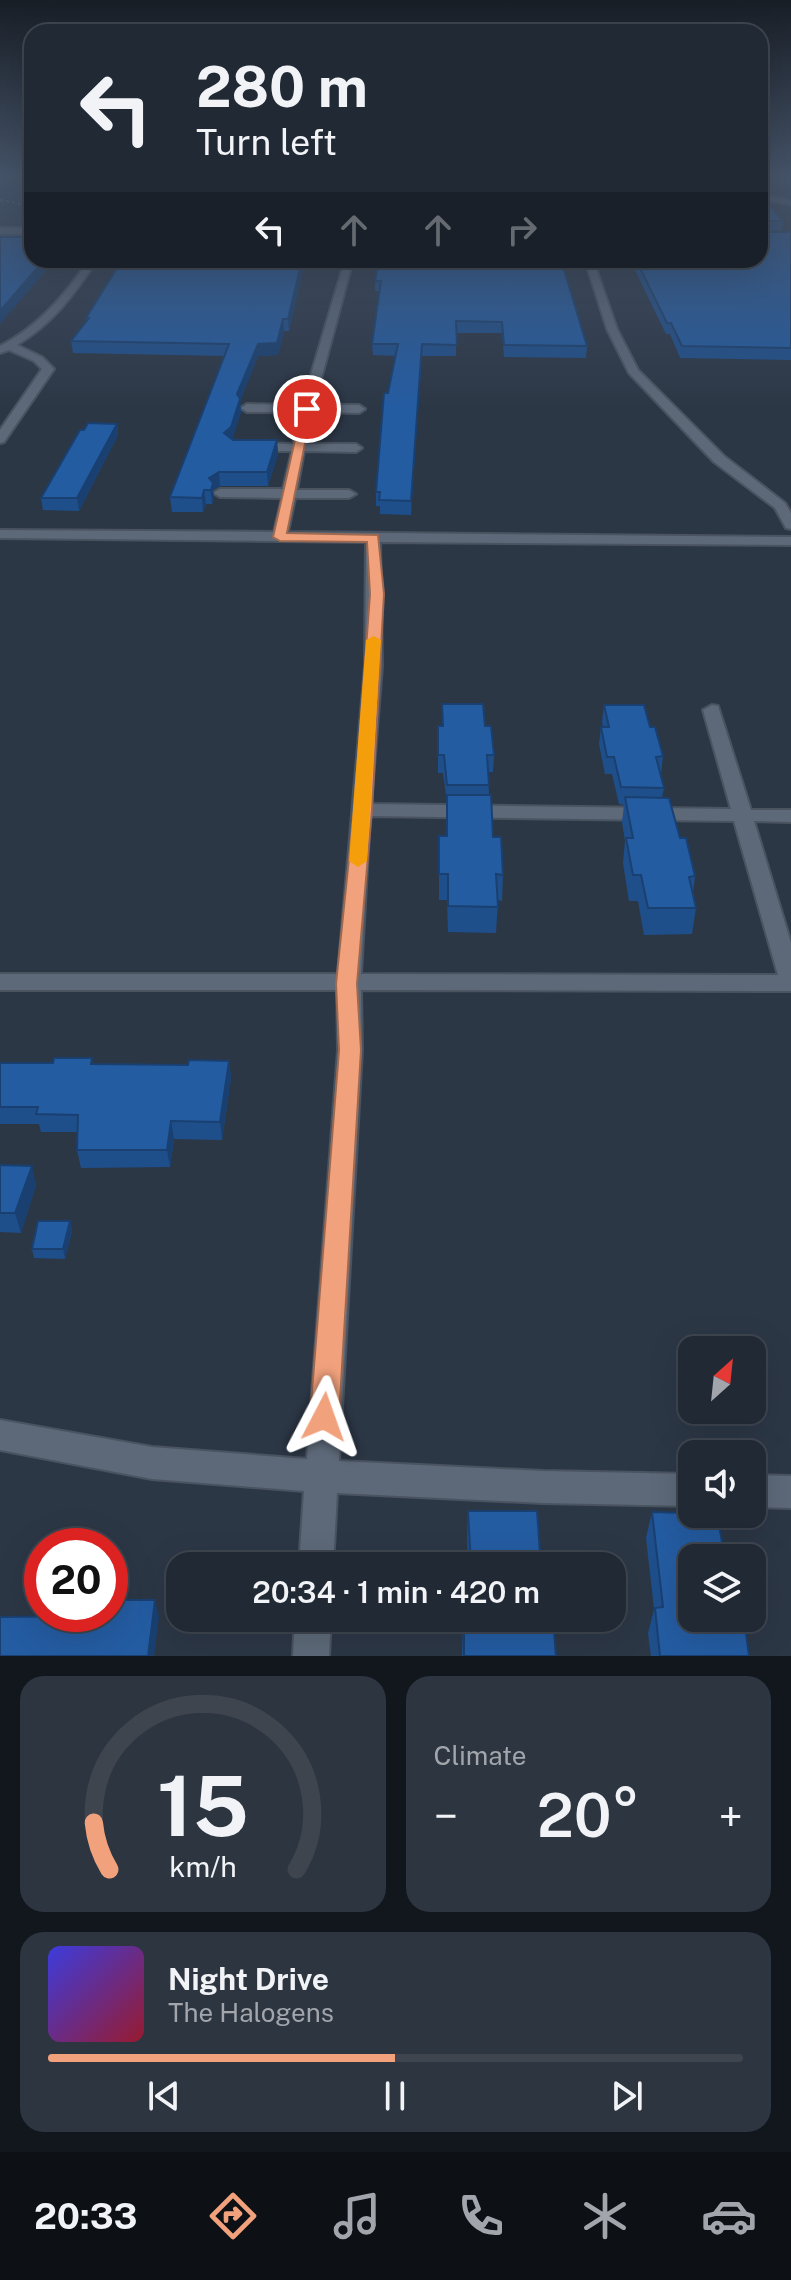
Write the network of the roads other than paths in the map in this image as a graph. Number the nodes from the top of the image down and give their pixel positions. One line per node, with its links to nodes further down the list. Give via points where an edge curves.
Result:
1 (88, 268): 4 (lane, via 42,322)
2 (347, 268): 6 (lane)
3 (592, 268): 15 (lane, via 633,371 719,459 780,506)
4 (5, 348): 8 (lane, via 38,359 48,369)
5 (247, 408): 6 (lane)
6 (307, 409): 7 (lane); 10 (lane)
7 (359, 409)
8 (0, 439)
9 (234, 447): 10 (lane)
10 (299, 448): 11 (lane); 13 (lane)
11 (356, 448)
12 (220, 493): 13 (lane)
13 (289, 494): 14 (lane); 17 (lane)
14 (349, 494)
15 (791, 525)
16 (0, 534): 17 (lane)
17 (280, 537): 18 (lane)
18 (373, 538): 19 (lane); 21 (lane, via 377,594)
19 (791, 540)
20 (712, 710): 22 (lane)
21 (363, 810): 22 (lane); 26 (lane)
22 (744, 816): 23 (lane); 25 (lane)
23 (791, 816)
24 (0, 982): 26 (lane)
25 (791, 982): 26 (lane)
26 (346, 984): 28 (lane, via 350,1050)
27 (0, 1435): 28 (lane, via 152,1463)
28 (320, 1476): 29 (lane); 32 (lane)
29 (678, 1490)
30 (766, 1491): 31 (lane)
31 (791, 1492)
32 (317, 1552)
33 (312, 1632): 34 (lane)
34 (311, 1656)

